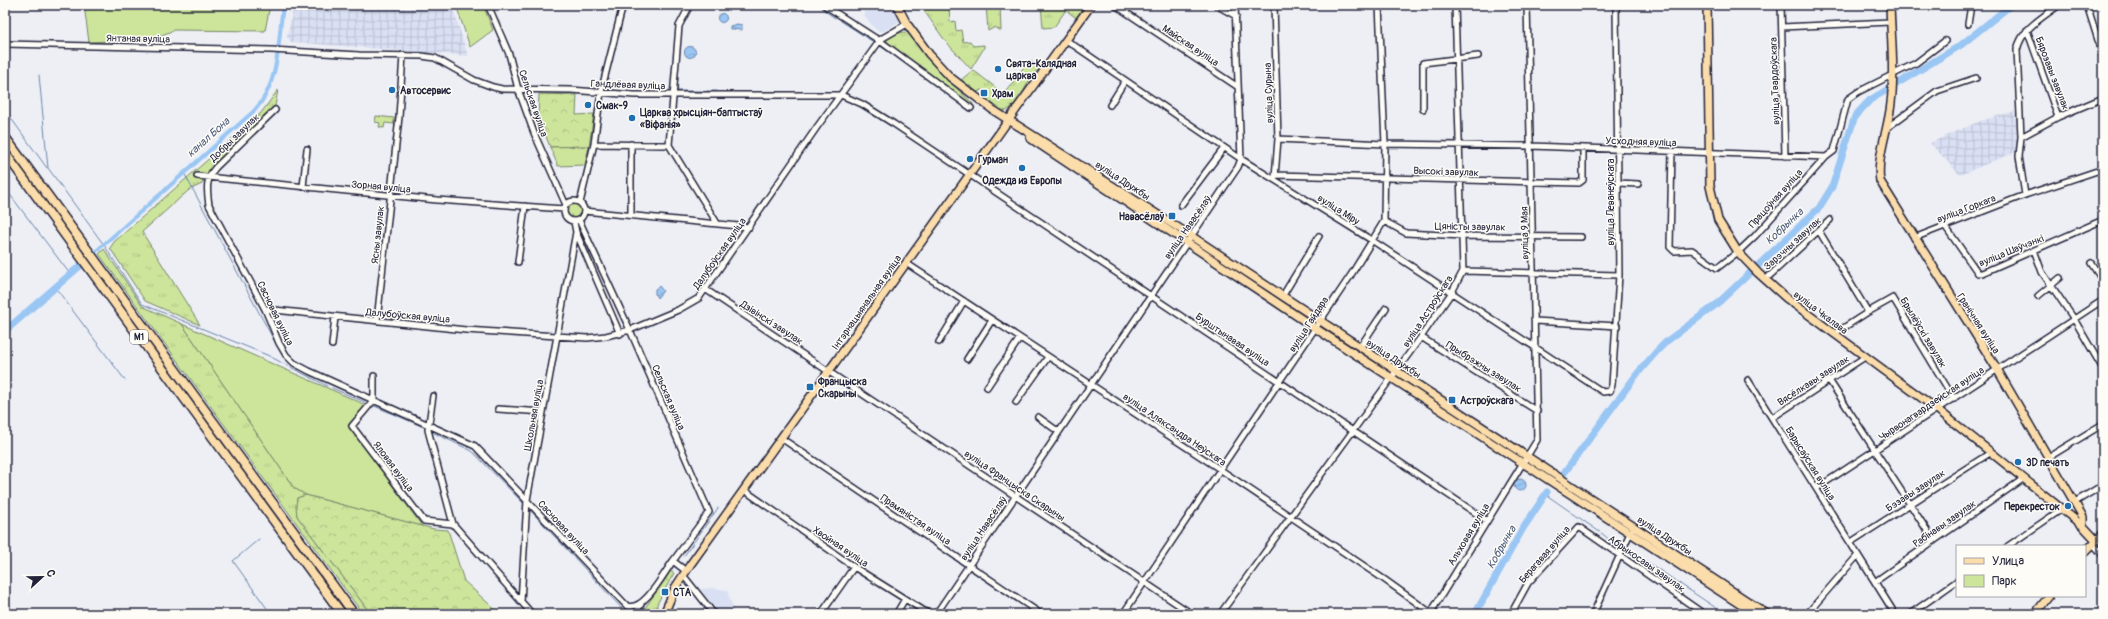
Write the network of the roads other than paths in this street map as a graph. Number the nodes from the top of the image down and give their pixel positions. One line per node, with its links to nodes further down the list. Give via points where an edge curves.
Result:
1 (488, 5): 40 (street, Сельская вуліца, via 509,54)
2 (623, 5): 41 (street)
3 (690, 5): 42 (street, via 679,26)
4 (824, 5): 28 (street)
5 (897, 5): 23 (main road, вуліца Дружбы)
6 (1091, 5): 27 (main road, Інтэрнацыянальная вуліца)
7 (1115, 5): 39 (street, Майская вуліца)
8 (1216, 5): 21 (street)
9 (1236, 5): 21 (street, вуліца Навасёлаў)
10 (1274, 5): 54 (street, вуліца Сурына)
11 (1379, 5): 57 (street)
12 (1455, 5): 35 (street, вуліца Астроўскага)
13 (1527, 5): 60 (street, вуліца 9 Мая)
14 (1616, 5): 64 (street, вуліца Леванеўскага)
15 (1707, 5): 67 (main road, вуліца Чкалава)
16 (1781, 5): 25 (street, вуліца Твардоўскага)
17 (1890, 5): 22 (main road)
18 (1970, 5): 24 (street)
19 (2059, 5): 26 (street, Бярозавы завулак)
20 (2087, 5): 34 (street)
21 (1236, 16): 39 (street, вуліца Навасёлаў)
22 (1890, 22): 25 (street); 36 (main road)
23 (907, 24): 28 (street, Далубоўская вуліца); 50 (main road, вуліца Дружбы, via 950,77)
24 (1968, 24)
25 (1782, 27): 68 (street, вуліца Твардоўскага)
26 (2026, 30): 49 (street, Бярозавы завулак); 53 (street, via 2020,39 2018,50)
27 (1066, 40): 38 (street, вуліца Міру); 50 (main road, Інтэрнацыянальная вуліца)
28 (880, 41): 43 (street, Далубоўская вуліца); 46 (street)
29 (1946, 41): 36 (street, via 1916,63)
30 (5, 44): 31 (street, Янтаная вуліца)
31 (271, 50): 32 (street, Гандлёвая вуліца)
32 (403, 55): 40 (street, Гандлёвая вуліца, via 428,56 493,87); 82 (street, Ясны завулак)
33 (1478, 56): 35 (street)
34 (2103, 56)
35 (1457, 60): 47 (street, via 1423,63); 59 (street, вуліца Астроўскага)
36 (1892, 73): 51 (main road, Гранічная вуліца); 69 (street, via 1848,99 1834,151)
37 (1976, 78): 51 (street, via 1936,91)
38 (1125, 81): 45 (street); 61 (street, вуліца Міру)
39 (1238, 87): 70 (street, вуліца Навасёлаў)
40 (518, 89): 41 (street, Гандлёвая вуліца); 87 (street, Сельская вуліца)
41 (601, 92): 42 (street, Гандлёвая вуліца); 55 (street)
42 (674, 94): 43 (street, Гандлёвая вуліца); 58 (street)
43 (841, 95): 72 (street, Гандлёвая вуліца, via 862,104); 97 (street, Далубоўская вуліца)
44 (2103, 98): 49 (street, Бярозавы завулак)
45 (1110, 105)
46 (971, 108)
47 (1422, 109)
48 (275, 110): 74 (street, Добры завулак)
49 (2058, 117): 53 (street)
50 (1008, 120): 72 (main road, Інтэрнацыянальная вуліца); 90 (main road, вуліца Дружбы); 100 (main road, вуліца Дружбы)
51 (1888, 127): 105 (main road, Гранічная вуліца, via 1880,181)
52 (5, 137): 221 (highway, М1)
53 (2021, 137): 83 (street, via 2020,156)
54 (1278, 139): 57 (street, Усходняя вуліца); 75 (street, вуліца Сурына)
55 (594, 144): 56 (street); 84 (street)
56 (631, 144): 58 (street); 89 (street)
57 (1384, 144): 59 (street, Усходняя вуліца); 76 (street)
58 (669, 145): 95 (street)
59 (1460, 146): 60 (street, Усходняя вуліца); 77 (street, вуліца Астроўскага)
60 (1531, 146): 62 (street, Усходняя вуліца); 78 (street, вуліца 9 Мая)
61 (1224, 148): 70 (street, вуліца Міру); 85 (street)
62 (1583, 148): 64 (street, Усходняя вуліца); 78 (street, Высокі завулак, via 1582,182)
63 (307, 149): 81 (street)
64 (1619, 150): 65 (street, Усходняя вуліца); 79 (street, вуліца Леванеўскага)
65 (1672, 151): 67 (street, Усходняя вуліца); 109 (street, Працоўная вуліца, via 1671,249 1692,250 1717,268)
66 (5, 153): 220 (highway, М1)
67 (1709, 153): 68 (street, Усходняя вуліца); 109 (main road, вуліца Чкалава, via 1710,186 1718,220)
68 (1785, 156): 69 (street, Усходняя вуліца)
69 (1826, 157): 109 (street, Працоўная вуліца)
70 (1241, 159): 75 (street, вуліца Міру); 100 (street, вуліца Навасёлаў, via 1233,177)
71 (2103, 169): 83 (street, вуліца Горкага)
72 (969, 175): 112 (main road, Інтэрнацыянальная вуліца); 124 (street, Бурштынавая вуліца)
73 (197, 176): 74 (street, Зорная вуліца)
74 (208, 177): 81 (street, Зорная вуліца); 130 (street, Сасновая вуліца, via 209,205)
75 (1275, 177): 76 (street, Высокі завулак); 106 (street, вуліца Міру)
76 (1384, 177): 77 (street, Высокі завулак); 94 (street)
77 (1461, 180): 78 (street, Высокі завулак); 102 (street, вуліца Астроўскага)
78 (1532, 183): 103 (street, вуліца 9 Мая)
79 (1618, 183): 80 (street); 116 (street, вуліца Леванеўскага)
80 (1638, 184)
81 (303, 187): 82 (street, Зорная вуліца)
82 (390, 195): 86 (street, Зорная вуліца); 135 (street, Ясны завулак)
83 (2025, 195): 96 (street, вуліца Горкага)
84 (580, 203): 87 (street, Зорная вуліца, via 572,201); 88 (street)
85 (1181, 205)
86 (525, 206): 87 (street, Зорная вуліца); 111 (street)
87 (565, 207): 93 (street, via 565,217)
88 (584, 212): 89 (street); 93 (street)
89 (631, 215): 95 (street)
90 (1152, 220): 100 (main road, via 1185,238); 107 (main road, вуліца Дружбы)
91 (1830, 220): 98 (street, Зарэчны завулак)
92 (2103, 220): 108 (street, вуліца Шаўчэнкі)
93 (577, 221): 99 (street); 140 (street, Сельская вуліца)
94 (1384, 222): 102 (street, Цяністы завулак, via 1406,233); 106 (street, вуліца Гайдара)
95 (717, 223): 97 (street)
96 (1945, 226): 105 (street, вуліца Горкага); 108 (street, вуліца Шаўчэнкі, via 1978,273)
97 (749, 227): 121 (street, Далубоўская вуліца)
98 (1820, 231): 118 (street, Зарэчны завулак); 131 (street)
99 (576, 232): 141 (street); 143 (street, Школьная вуліца)
100 (1192, 236): 107 (street, вуліца Навасёлаў); 110 (main road, вуліца Дружбы)
101 (1319, 236): 122 (street)
102 (1463, 236): 103 (street, Цяністы завулак); 114 (street, вуліца Астроўскага)
103 (1533, 236): 104 (street, Цяністы завулак); 115 (street, вуліца 9 Мая)
104 (1581, 237)
105 (1914, 238): 153 (main road, Гранічная вуліца)
106 (1373, 241): 123 (street, вуліца Міру); 136 (street, вуліца Гайдара)
107 (1187, 242): 110 (main road, via 1193,241); 124 (street, вуліца Навасёлаў); 128 (main road, вуліца Дружбы)
108 (2034, 250): 120 (street, via 2042,272)
109 (1738, 252): 118 (main road, вуліца Чкалава)
110 (1230, 261): 136 (main road, вуліца Дружбы)
111 (518, 262)
112 (906, 263): 127 (street, вуліца Аляксандра Неўскага); 155 (main road, Інтэрнацыянальная вуліца)
113 (2091, 263): 119 (street)
114 (1463, 271): 115 (street); 123 (street, вуліца Астроўскага)
115 (1534, 272): 116 (street); 137 (street, вуліца 9 Мая)
116 (1619, 275): 138 (street, вуліца Леванеўскага)
117 (2060, 278): 120 (street)
118 (1765, 280): 142 (main road, вуліца Чкалава)
119 (2103, 281)
120 (2052, 286): 125 (street); 133 (street)
121 (705, 289): 140 (street, Далубоўская вуліца, via 699,298 678,310); 155 (street, Дзівінскі завулак)
122 (1285, 292)
123 (1452, 292): 145 (street, вуліца Астроўскага); 149 (street, вуліца Міру)
124 (1151, 295): 160 (street, Бурштынавая вуліца); 161 (street, вуліца Навасёлаў)
125 (2038, 296)
126 (2103, 300): 133 (street, Чырвонагвардзейская вуліца)
127 (964, 301): 134 (street, вуліца Аляксандра Неўскага); 146 (street)
128 (1279, 302): 136 (main road, via 1314,322); 139 (main road, вуліца Дружбы)
129 (1386, 308): 148 (street)
130 (265, 309): 132 (street, Далубоўская вуліца); 166 (street, Сасновая вуліца, via 279,343 294,363)
131 (1868, 312): 142 (street, Брылёўскі завулак); 165 (street, Брылёўскі завулак, via 1893,298)
132 (335, 317): 135 (street, Далубоўская вуліца); 147 (street)
133 (2074, 319): 153 (street, Чырвонагвардзейская вуліца); 154 (street)
134 (992, 320): 144 (street, вуліца Аляксандра Неўскага); 152 (street)
135 (377, 321): 143 (street, Далубоўская вуліца, via 507,334)
136 (1320, 321): 139 (street, вуліца Гайдара); 148 (main road, вуліца Дружбы)
137 (1535, 321): 138 (street); 149 (street, вуліца 9 Мая)
138 (1617, 326): 163 (street, вуліца Леванеўскага, via 1612,385 1610,391)
139 (1315, 328): 148 (main road, via 1322,326); 160 (street, вуліца Гайдара)
140 (630, 330): 141 (street, Далубоўская вуліца); 207 (street, Сельская вуліца, via 709,512)
141 (620, 334): 143 (street, Далубоўская вуліца, via 587,338)
142 (1834, 334): 151 (main road, вуліца Чкалава)
143 (556, 336): 171 (street, Школьная вуліца)
144 (1020, 338): 150 (street, вуліца Аляксандра Неўскага); 162 (street)
145 (1422, 338): 156 (street, вуліца Астроўскага); 170 (street, Прыбрэжны завулак)
146 (939, 342)
147 (332, 345)
148 (1357, 348): 156 (main road, вуліца Дружбы)
149 (1536, 349): 163 (street, вуліца Міру); 170 (street, вуліца 9 Мая)
150 (1048, 357): 161 (street, вуліца Аляксандра Неўскага); 167 (street)
151 (1864, 357): 159 (street, Вясёлкавы завулак); 169 (main road, вуліца Чкалава)
152 (967, 359)
153 (1997, 369): 165 (street, Чырвонагвардзейская вуліца); 180 (main road, Гранічная вуліца)
154 (2103, 369)
155 (829, 371): 177 (main road, Інтэрнацыянальная вуліца); 187 (street, вуліца Францыска Скарыны)
156 (1394, 374): 175 (street, вуліца Астроўскага); 181 (main road, вуліца Дружбы, via 1435,397); 181 (main road, вуліца Дружбы, via 1483,437)
157 (374, 376): 166 (street)
158 (1748, 380): 173 (street, Барысаўская вуліца)
159 (1829, 380): 173 (street, Вясёлкавы завулак); 178 (street)
160 (1280, 381): 175 (street, Бурштынавая вуліца); 182 (street, вуліца Гайдара)
161 (1092, 384): 176 (street, вуліца Навасёлаў); 182 (street, вуліца Аляксандра Неўскага)
162 (987, 387)
163 (1603, 392)
164 (433, 396): 194 (street, via 428,430)
165 (1954, 399): 169 (street, Чырвонагвардзейская вуліца)
166 (374, 400): 188 (street, Сасновая вуліца, via 475,446); 194 (street, Яловая вуліца, via 352,426 424,521)
167 (1016, 402)
168 (498, 409): 171 (street)
169 (1938, 410): 178 (street, Чырвонагвардзейская вуліца); 179 (main road, вуліца Чкалава)
170 (1538, 411): 181 (street, вуліца 9 Мая, via 1537,440)
171 (542, 412): 188 (street, Школьная вуліца)
172 (1038, 417): 176 (street)
173 (1772, 418): 185 (street, Барысаўская вуліца)
174 (2103, 424): 180 (street)
175 (1352, 431): 192 (street, вуліца Астроўскага); 193 (street, Бурштынавая вуліца)
176 (1059, 432): 187 (street, вуліца Навасёлаў)
177 (781, 438): 186 (main road, Інтэрнацыянальная вуліца); 208 (street, Прамяністая вуліца)
178 (1876, 450): 185 (street, Чырвонагвардзейская вуліца); 190 (street)
179 (1990, 453): 183 (main road, вуліца Чкалава); 190 (street, Бэзавы завулак)
180 (2049, 457): 189 (main road, Гранічная вуліца)
181 (1524, 460): 193 (street, Альховая вуліца); 197 (main road, вуліца Дружбы); 197 (main road, вуліца Дружбы, via 1560,479)
182 (1221, 470): 192 (street, вуліца Аляксандра Неўскага); 212 (street, вуліца Гайдара)
183 (2023, 479): 191 (main road, вуліца Чкалава); 199 (street, Рабінавы завулак)
184 (2103, 485): 189 (street)
185 (1817, 488): 200 (street, Барысаўская вуліца)
186 (744, 490): 209 (street, Хвойная вуліца); 210 (main road, Інтэрнацыянальная вуліца)
187 (1015, 496): 208 (street, вуліца Навасёлаў); 212 (street, вуліца Францыска Скарыны)
188 (527, 500): 216 (street, Школьная вуліца); 217 (street, Сасновая вуліца, via 622,602 631,608)
189 (2075, 502): 195 (main road, Гранічная вуліца, via 2083,517)
190 (1910, 504): 199 (street); 200 (street, Бэзавы завулак)
191 (2062, 509): 195 (main road, вуліца Чкалава); 202 (street)
192 (1290, 517): 219 (street, вуліца Аляксандра Неўскага); 233 (street, вуліца Астроўскага)
193 (1486, 520): 219 (street, Альховая вуліца)
194 (453, 524): 216 (street)
195 (2083, 526): 201 (main road, вуліца Чкалава)
196 (1579, 527): 204 (street, Абрыкосавы завулак); 234 (street, Берагавая вуліца, via 1528,583)
197 (1631, 530): 204 (street); 237 (main road, вуліца Дружбы); 238 (main road, вуліца Дружбы, via 1668,550)
198 (2103, 534): 201 (main road)
199 (1934, 541): 211 (street, Рабінавы завулак)
200 (1851, 542): 205 (street, Барысаўская вуліца)
201 (2094, 542): 203 (main road); 206 (street)
202 (2009, 545)
203 (2086, 551)
204 (1618, 555): 218 (street); 236 (street, Абрыкосавы завулак)
205 (1858, 555): 211 (street, Барысаўская вуліца); 239 (street)
206 (2103, 555)
207 (673, 561): 210 (street); 217 (street)
208 (969, 566): 229 (street, вуліца Навасёлаў); 230 (street, Прамяністая вуліца)
209 (854, 567): 215 (street, Хвойная вуліца); 226 (street)
210 (684, 573): 224 (main road, Інтэрнацыянальная вуліца); 225 (street)
211 (1876, 581): 240 (street, Барысаўская вуліца)
212 (1144, 582): 231 (street, вуліца Гайдара); 232 (street, вуліца Францыска Скарыны)
213 (1956, 582): 241 (street)
214 (2048, 597): 242 (main road)
215 (905, 599): 227 (street); 228 (street, Хвойная вуліца)
216 (521, 602): 222 (street)
217 (641, 604): 223 (street)
218 (1593, 612): 235 (street)
219 (1430, 613)
220 (342, 614)
221 (354, 614)
222 (532, 614)
223 (636, 614)
224 (664, 614)
225 (714, 614)
226 (821, 614)
227 (896, 614)
228 (929, 614)
229 (936, 614)
230 (1041, 614)
231 (1123, 614)
232 (1192, 614)
233 (1220, 614)
234 (1511, 614)
235 (1600, 614)
236 (1704, 614)
237 (1754, 614)
238 (1767, 614)
239 (1807, 614)
240 (1895, 614)
241 (1910, 614)
242 (2035, 614)

